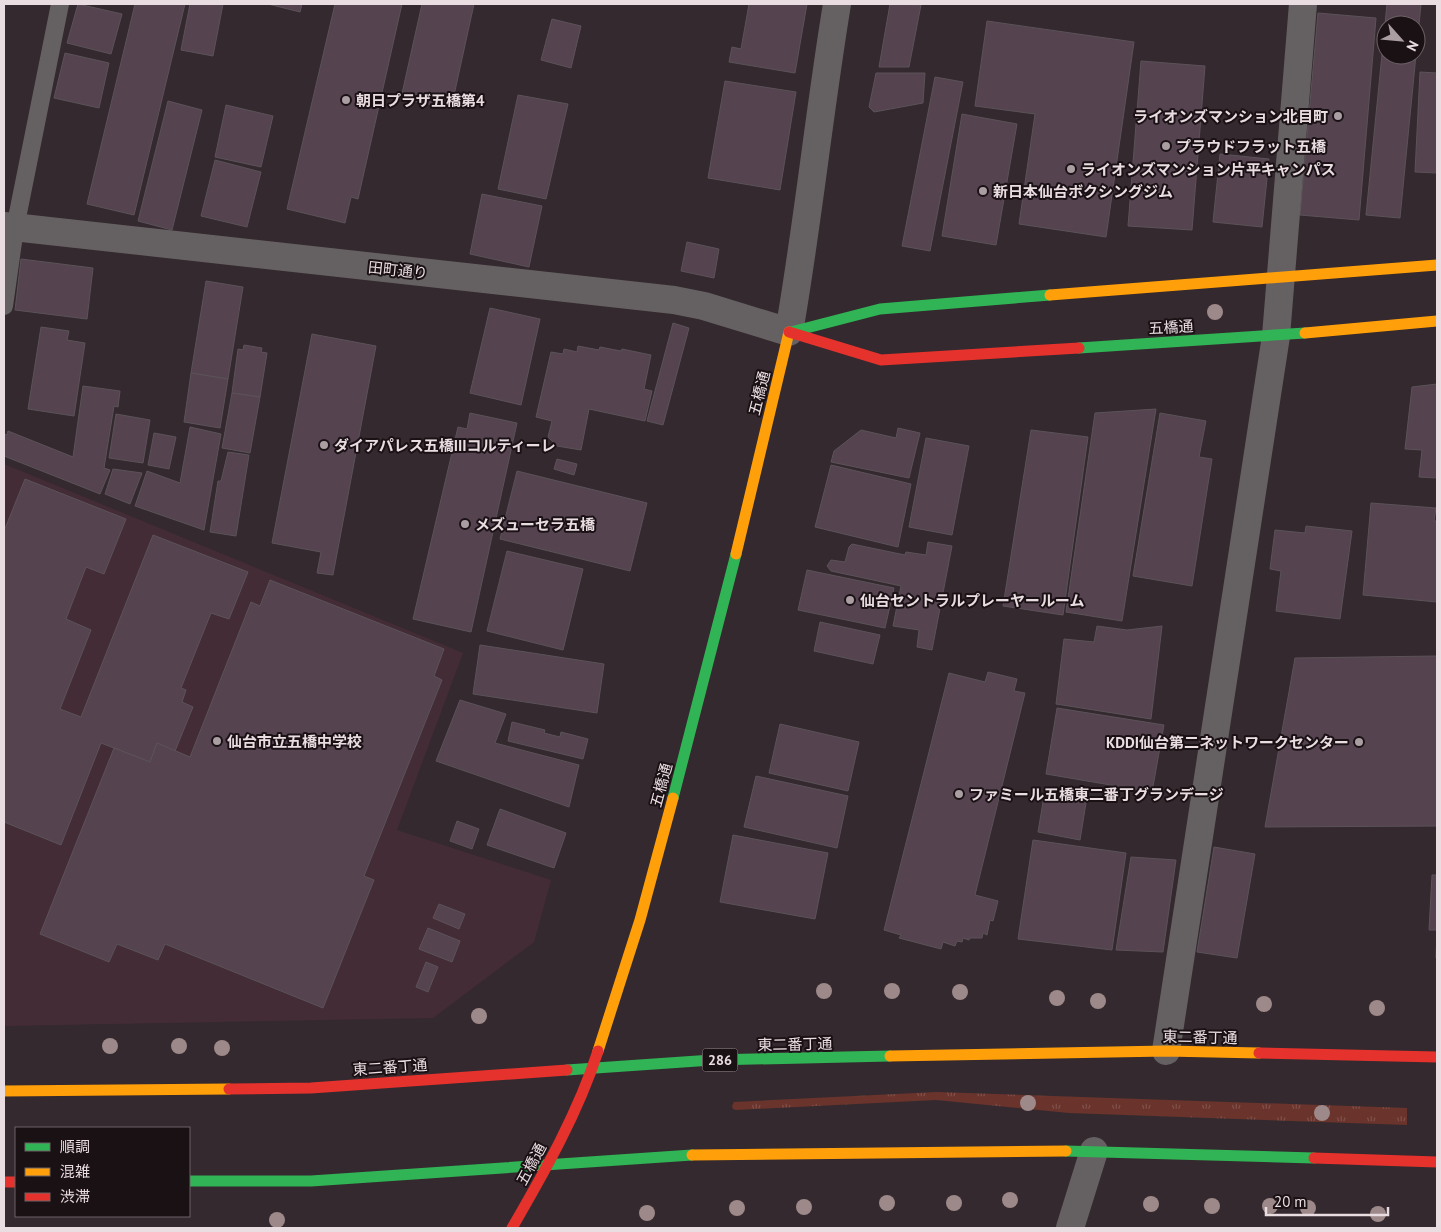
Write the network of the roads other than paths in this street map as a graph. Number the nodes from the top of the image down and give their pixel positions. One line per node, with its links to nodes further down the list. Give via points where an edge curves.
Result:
1 (60, 4): 4 (lane)
2 (837, 4): 9 (street)
3 (1303, 4): 6 (street)
4 (10, 227): 7 (lane); 9 (street, 田町通り, via 674,300)
5 (1437, 265): 6 (main road)
6 (1281, 276): 9 (main road, via 880,309); 10 (street)
7 (4, 306)
8 (1437, 321): 10 (main road, 五橋通)
9 (789, 332): 10 (main road, 五橋通, via 881,360); 13 (main road, 五橋通, via 722,612 640,920)
10 (1276, 336): 11 (street)
11 (1166, 1051): 12 (main road, 東二番丁通 / 286); 13 (main road, 東二番丁通 / 286, via 712,1060)
12 (1437, 1058)
13 (592, 1068): 14 (main road, 東二番丁通 / 286, via 311,1088); 17 (main road, 五橋通)
14 (4, 1091)
15 (1094, 1152): 16 (main road); 17 (main road, via 700,1154); 20 (street)
16 (1437, 1162)
17 (549, 1164): 18 (main road, via 311,1181); 19 (main road, 五橋通)
18 (190, 1181)
19 (512, 1228)
20 (1070, 1228)

